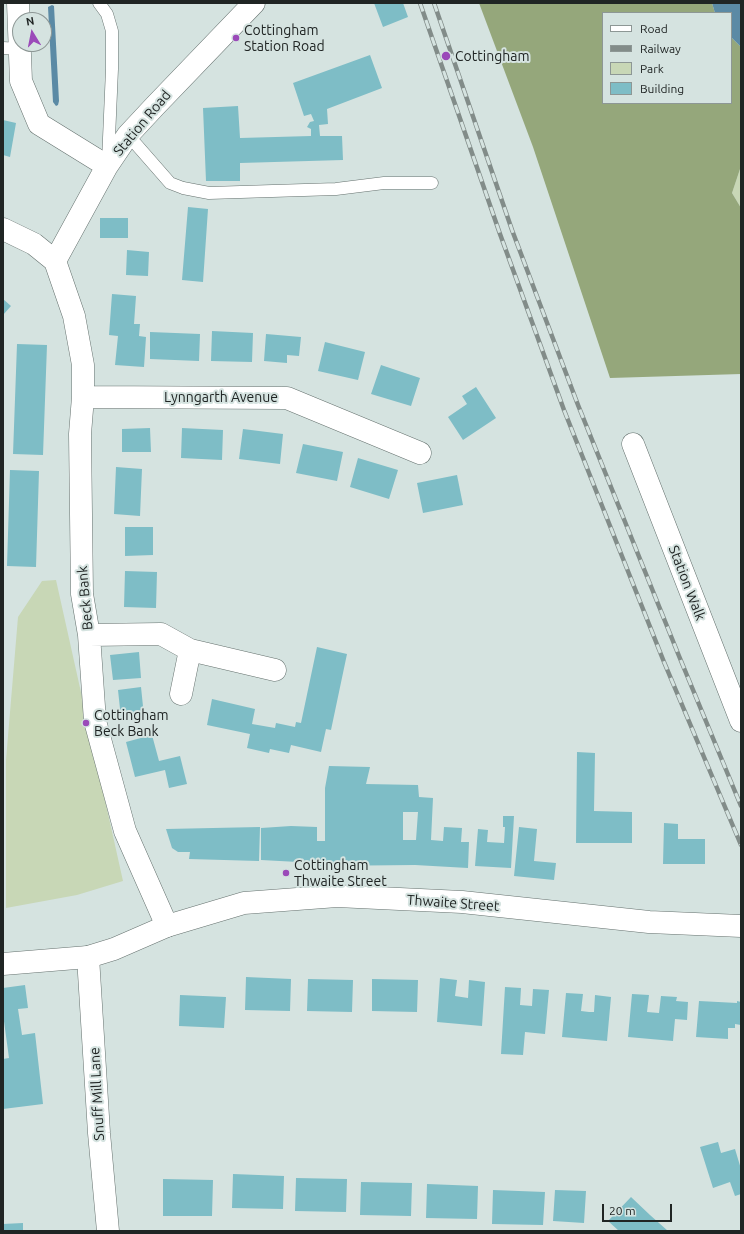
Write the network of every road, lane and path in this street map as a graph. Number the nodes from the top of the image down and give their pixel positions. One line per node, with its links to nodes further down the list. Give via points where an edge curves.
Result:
1 (18, 3): 4 (street)
2 (99, 3): 6 (lane, via 107,14 112,31)
3 (254, 3): 5 (street, Station Road)
4 (11, 48): 6 (street, via 21,81 39,124)
5 (128, 135): 6 (street, Station Road); 7 (lane, via 170,183 209,193 336,189 384,183)
6 (107, 166): 9 (street, Station Road)
7 (432, 183)
8 (3, 229): 9 (street, via 34,244)
9 (55, 261): 10 (street, Beck Bank, via 74,316 83,365)
10 (83, 397): 12 (street, Lynngarth Avenue, via 287,398); 13 (street, Beck Bank, via 80,434 82,594)
11 (633, 444): 17 (street, Station Walk)
12 (420, 453)
13 (89, 635): 14 (street, via 161,634); 18 (street, Beck Bank, via 95,721 125,831)
14 (190, 650): 15 (street); 16 (street)
15 (275, 670)
16 (181, 694)
17 (741, 721)
18 (167, 926): 19 (street, Thwaite Street, via 244,903 337,896 462,902 649,922); 20 (street, Thwaite Street, via 114,949)
19 (741, 926)
20 (88, 957): 21 (street, Thwaite Street); 22 (street, Snuff Mill Lane)
21 (3, 964)
22 (108, 1231)

